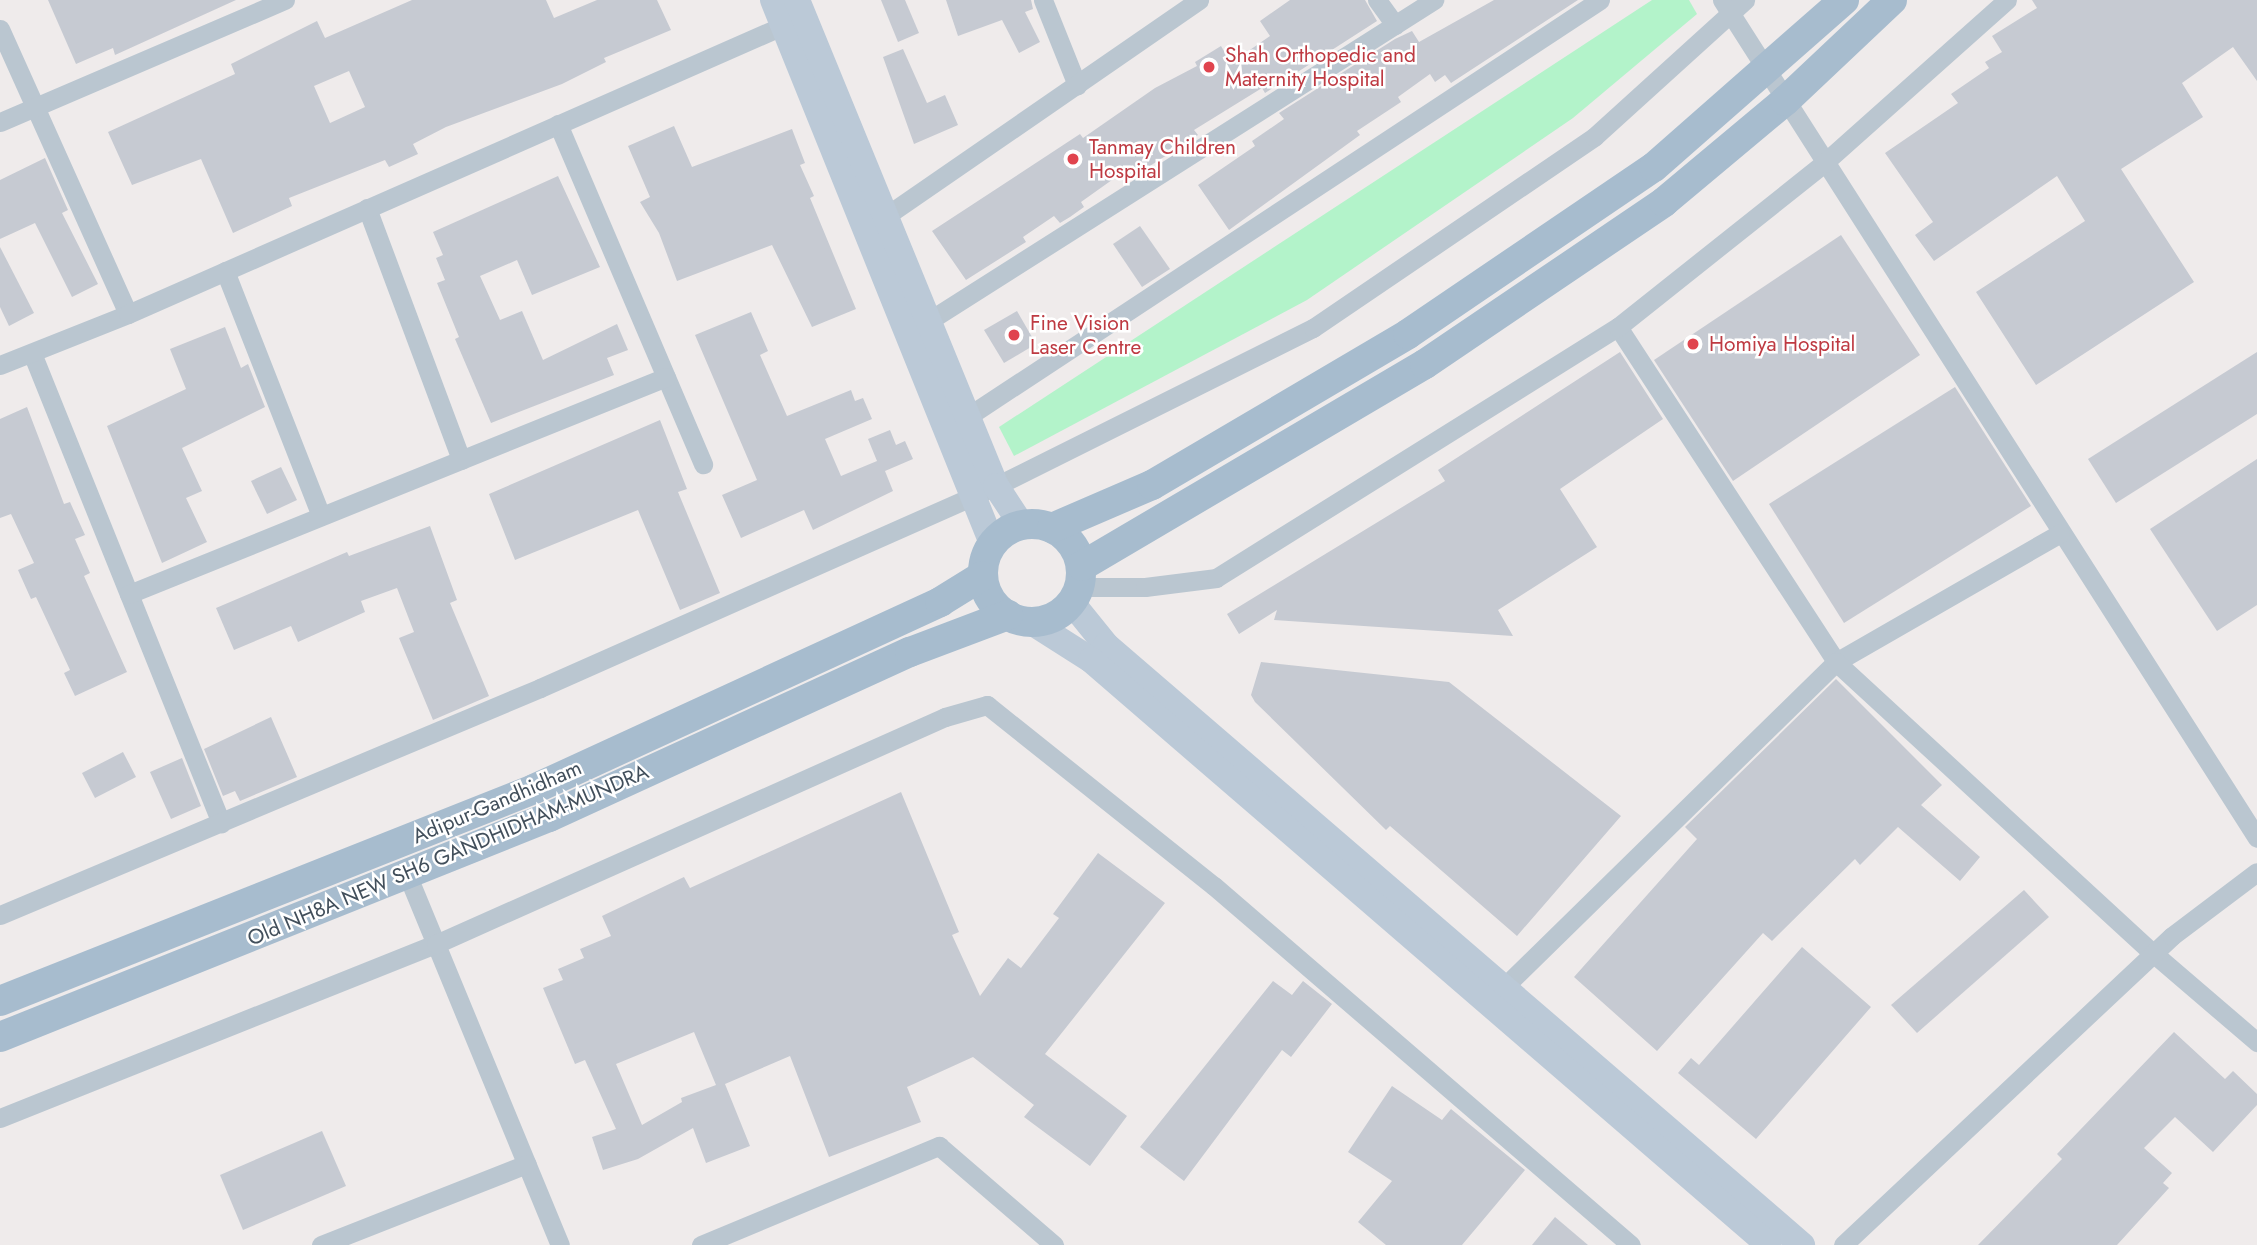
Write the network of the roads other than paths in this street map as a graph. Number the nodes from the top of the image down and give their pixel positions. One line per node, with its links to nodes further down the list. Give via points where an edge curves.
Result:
1 (285, 0): 19 (street)
2 (774, 0): 13 (street)
3 (1043, 0): 17 (street)
4 (1199, 0): 17 (street)
5 (1377, 0): 14 (street)
6 (1434, 0): 14 (street)
7 (1600, 0): 32 (street)
8 (1745, 0): 12 (street)
9 (1844, 0): 16 (main road)
10 (1892, 0): 18 (main road)
11 (2007, 0): 22 (street)
12 (1726, 7): 16 (street); 35 (street, via 1594,137 1313,328)
13 (794, 14): 21 (street); 24 (street); 35 (street)
14 (1395, 25): 27 (street)
15 (0, 29): 19 (street)
16 (1766, 72): 18 (street); 38 (main road, via 1654,167 1408,334 1152,485)
17 (1077, 85): 24 (street)
18 (1785, 101): 22 (street); 42 (main road, via 1664,202 1425,364)
19 (35, 107): 20 (street); 26 (street)
20 (0, 122)
21 (558, 124): 23 (street); 31 (street)
22 (1824, 163): 28 (street); 39 (street)
23 (367, 208): 25 (street); 33 (street)
24 (883, 218): 27 (street)
25 (225, 271): 26 (street); 36 (street)
26 (128, 314): 29 (street)
27 (927, 322): 32 (street)
28 (1618, 327): 42 (street, via 1216,578 1145,587); 45 (street)
29 (32, 353): 30 (street); 43 (street)
30 (0, 365)
31 (666, 377): 33 (street); 34 (street)
32 (967, 417): 35 (street)
33 (461, 460): 36 (street)
34 (704, 464)
35 (985, 491): 37 (street); 40 (street); 46 (street)
36 (321, 516): 43 (street)
37 (1021, 524): 38 (main road); 40 (main road)
38 (1052, 528): 42 (main road, via 1076,549)
39 (2060, 533): 45 (street); 47 (street)
40 (992, 543): 41 (main road)
41 (982, 576): 44 (main road, via 988,597); 54 (main road, Adipur-Gandhidham, via 940,603 534,789)
42 (1078, 585): 44 (main road, via 1056,617); 53 (street, via 1106,645)
43 (129, 594): 46 (street)
44 (1021, 619): 49 (main road, Old NH8A NEW SH6 GANDHIDHAM-MUNDRA, via 910,652 549,817); 64 (street, via 1091,660)
45 (1836, 662): 52 (street); 53 (street)
46 (221, 824): 50 (street)
47 (2257, 838)
48 (2257, 872): 52 (street)
49 (407, 874): 51 (street); 55 (main road, Old NH8A NEW SH6 GANDHIDHAM-MUNDRA)
50 (0, 915)
51 (436, 944): 57 (street); 58 (street); 63 (street, via 945,717 988,705 1214,886)
52 (2153, 953): 56 (street); 66 (street)
53 (1503, 988): 65 (street)
54 (2, 995)
55 (0, 1037)
56 (2257, 1042)
57 (0, 1118)
58 (527, 1164): 59 (street); 60 (street)
59 (321, 1245)
60 (560, 1245)
61 (701, 1245): 62 (street, via 939,1146)
62 (1054, 1245)
63 (1631, 1245)
64 (1769, 1245)
65 (1802, 1245)
66 (1843, 1245)

